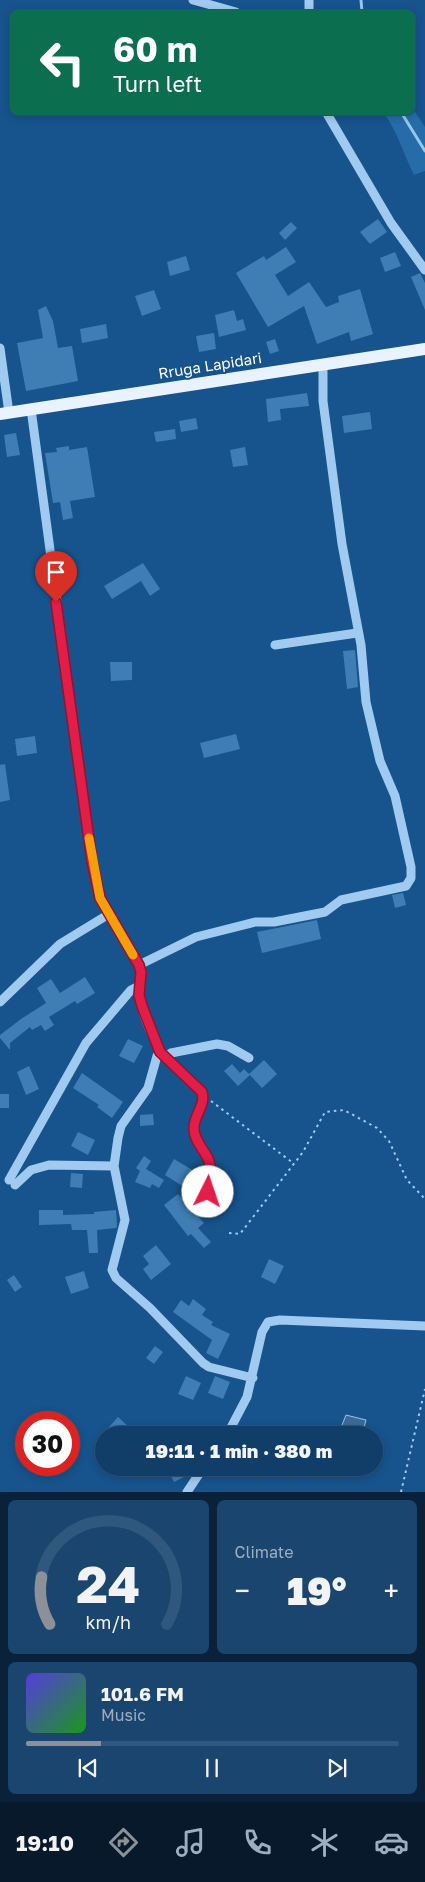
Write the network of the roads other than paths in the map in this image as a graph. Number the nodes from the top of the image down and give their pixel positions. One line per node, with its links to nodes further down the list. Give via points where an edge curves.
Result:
1 (192, 0): 2 (street)
2 (229, 10)
3 (328, 115): 4 (street, via 391,223)
4 (425, 270)
5 (0, 348): 9 (street)
6 (425, 349): 7 (main road, Rruga Lapidari)
7 (323, 365): 8 (main road, Rruga Lapidari); 10 (street, via 324,401 337,506)
8 (31, 409): 9 (main road, Rruga Lapidari); 12 (street, via 92,861 100,898)
9 (4, 413)
10 (357, 633): 11 (street); 13 (street, via 366,702 382,766 395,796 411,867 410,883 341,900 325,912 274,922 255,922 196,937)
11 (275, 645)
12 (109, 914): 13 (street); 15 (street, via 60,944)
13 (139, 965): 14 (street)
14 (139, 986): 16 (street, via 142,1006); 18 (street, via 131,990 86,1043 12,1182 31,1170 49,1165)
15 (0, 1002)
16 (163, 1054): 17 (street, via 217,1044 228,1046); 18 (street, via 154,1062 148,1088 121,1126); 19 (street, via 204,1097 193,1128 209,1161)
17 (249, 1058)
18 (114, 1166): 21 (street, via 125,1220 113,1262 116,1278 203,1363)
19 (208, 1192)
20 (425, 1326): 21 (street, via 268,1322 262,1332)
21 (253, 1378): 22 (street)
22 (232, 1426)
23 (198, 1476): 24 (street)
24 (187, 1492)

